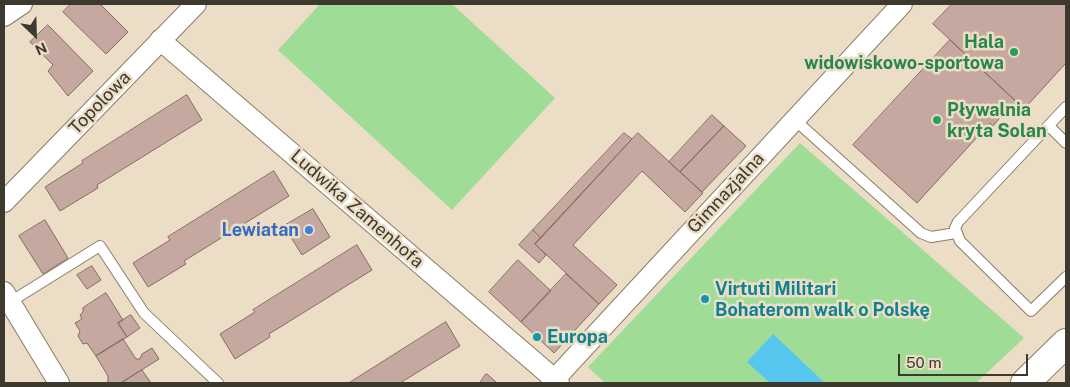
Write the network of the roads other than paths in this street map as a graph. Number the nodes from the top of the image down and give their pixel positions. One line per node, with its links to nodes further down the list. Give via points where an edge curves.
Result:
1 (22, 4): 4 (street)
2 (196, 4): 5 (street, Topolowa)
3 (902, 4): 7 (street, Gimnazjalna)
4 (4, 16)
5 (160, 40): 10 (street, Topolowa); 16 (street, Ludwika Zamenhofa)
6 (1066, 107): 8 (lane)
7 (795, 120): 11 (lane, via 921,233 931,236); 16 (street, Gimnazjalna)
8 (1049, 126): 9 (lane); 11 (lane, via 958,222)
9 (1066, 143)
10 (4, 202)
11 (956, 233): 12 (lane, via 965,247 1031,311)
12 (1066, 279)
13 (7, 297): 17 (street); 18 (lane, via 100,246 144,313)
14 (1066, 343): 15 (street)
15 (1033, 381)
16 (555, 382)
17 (59, 383)
18 (218, 383)

